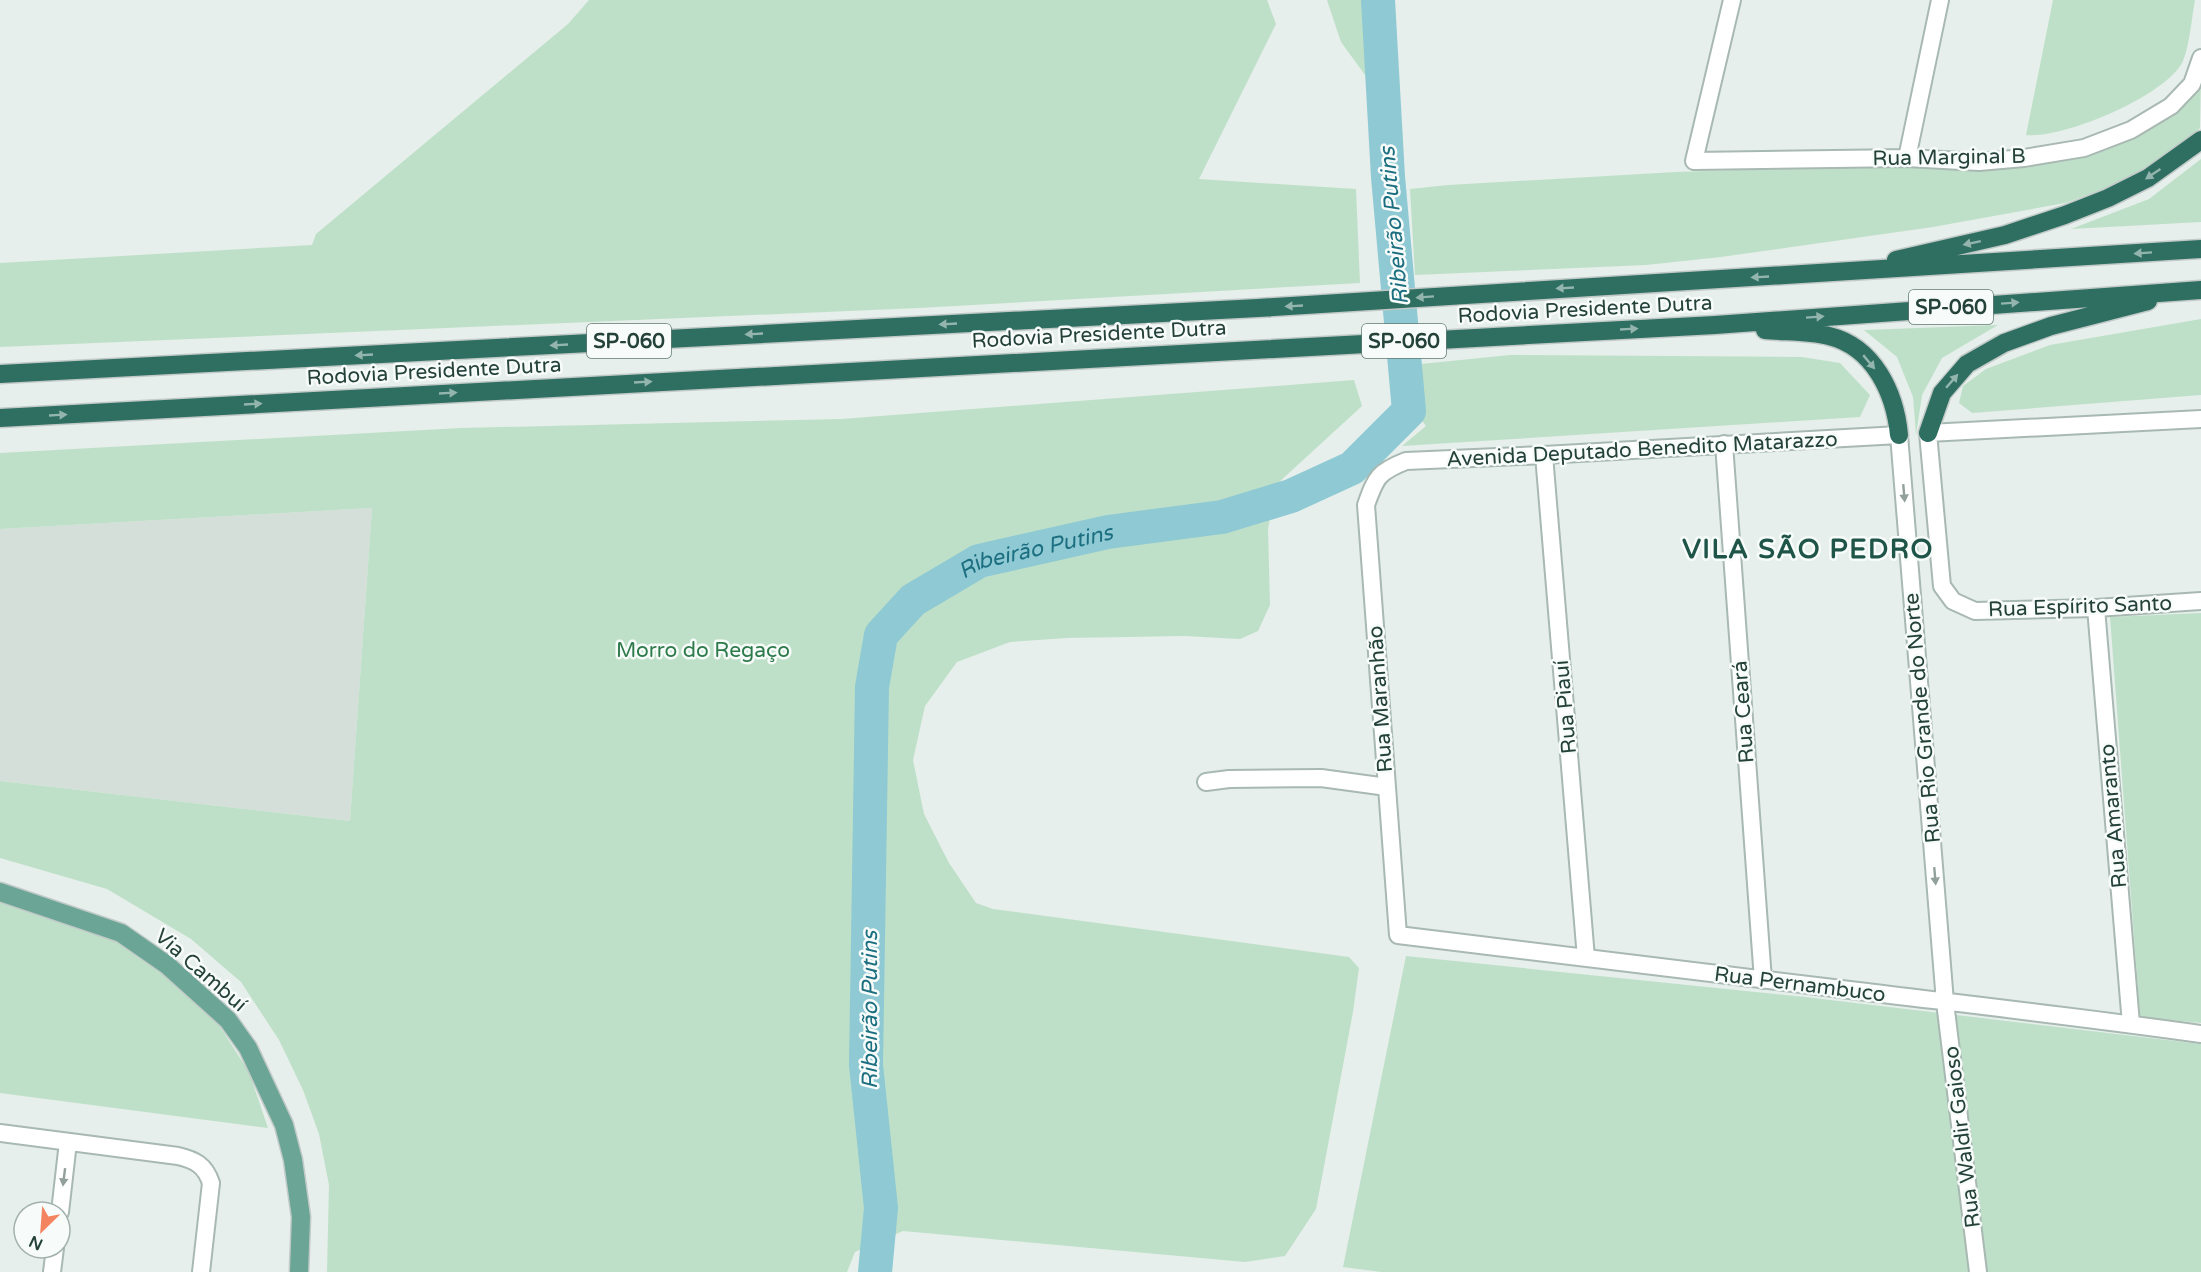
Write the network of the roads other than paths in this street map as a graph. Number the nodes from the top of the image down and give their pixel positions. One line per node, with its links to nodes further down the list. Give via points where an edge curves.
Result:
1 (1732, 0): 5 (street, Rua Marginal B, via 1695,161)
2 (1941, 0): 5 (street)
3 (2201, 58): 5 (street, Rua Marginal B, via 2192,84 2171,106 2131,130 2084,148 1979,162)
4 (2201, 140): 7 (highway, one-way to 7, via 2148,178 2065,215 2005,236)
5 (1907, 158)
6 (2201, 249): 7 (highway, Rodovia Presidente Dutra / SP-060, one-way to 7)
7 (1839, 272): 10 (highway, Rodovia Presidente Dutra / SP-060, one-way to 10)
8 (2194, 290): 9 (highway, Rodovia Presidente Dutra / SP-060, one-way to 8); 13 (highway, one-way to 8, via 1942,393 1967,364 1995,348 2051,326)
9 (1715, 325): 11 (highway, Rodovia Presidente Dutra / SP-060, one-way to 9); 14 (highway, one-way to 14, via 1830,336 1859,350 1883,378 1897,412)
10 (0, 374)
11 (0, 418)
12 (2201, 419): 13 (street)
13 (1928, 433): 19 (street, Rua Espírito Santo, via 1942,586 1953,601 1975,610)
14 (1899, 435): 15 (street, Avenida Deputado Benedito Matarazzo); 26 (street, Rua Rio Grande do Norte, one-way to 26)
15 (1724, 444): 16 (street, Avenida Deputado Benedito Matarazzo); 25 (street, Rua Ceará)
16 (1544, 455): 17 (street, Avenida Deputado Benedito Matarazzo, via 1406,461); 24 (street, Rua Piauí)
17 (1387, 469): 21 (street, Rua Maranhão, via 1374,482 1366,505)
18 (2201, 601): 19 (street, Rua Espírito Santo)
19 (2096, 608): 27 (street, Rua Amaranto)
20 (1206, 782): 21 (street, via 1321,778)
21 (1387, 787): 23 (street, Rua Maranhão)
22 (0, 892): 33 (main road, Via Cambuí, via 121,933 167,965 228,1020 248,1048 284,1125 301,1217)
23 (1398, 935): 24 (street, Rua Pernambuco)
24 (1586, 958): 25 (street, Rua Pernambuco)
25 (1763, 980): 26 (street, Rua Pernambuco)
26 (1946, 1002): 27 (street, Rua Pernambuco); 34 (street, Rua Waldir Gaioso)
27 (2131, 1024): 28 (street, Rua Pernambuco)
28 (2201, 1034)
29 (0, 1133): 30 (street)
30 (68, 1142): 31 (street, one-way to 31); 32 (street, via 178,1156 201,1165 210,1183)
31 (61, 1200)
32 (201, 1272)
33 (299, 1272)
34 (1978, 1272)

